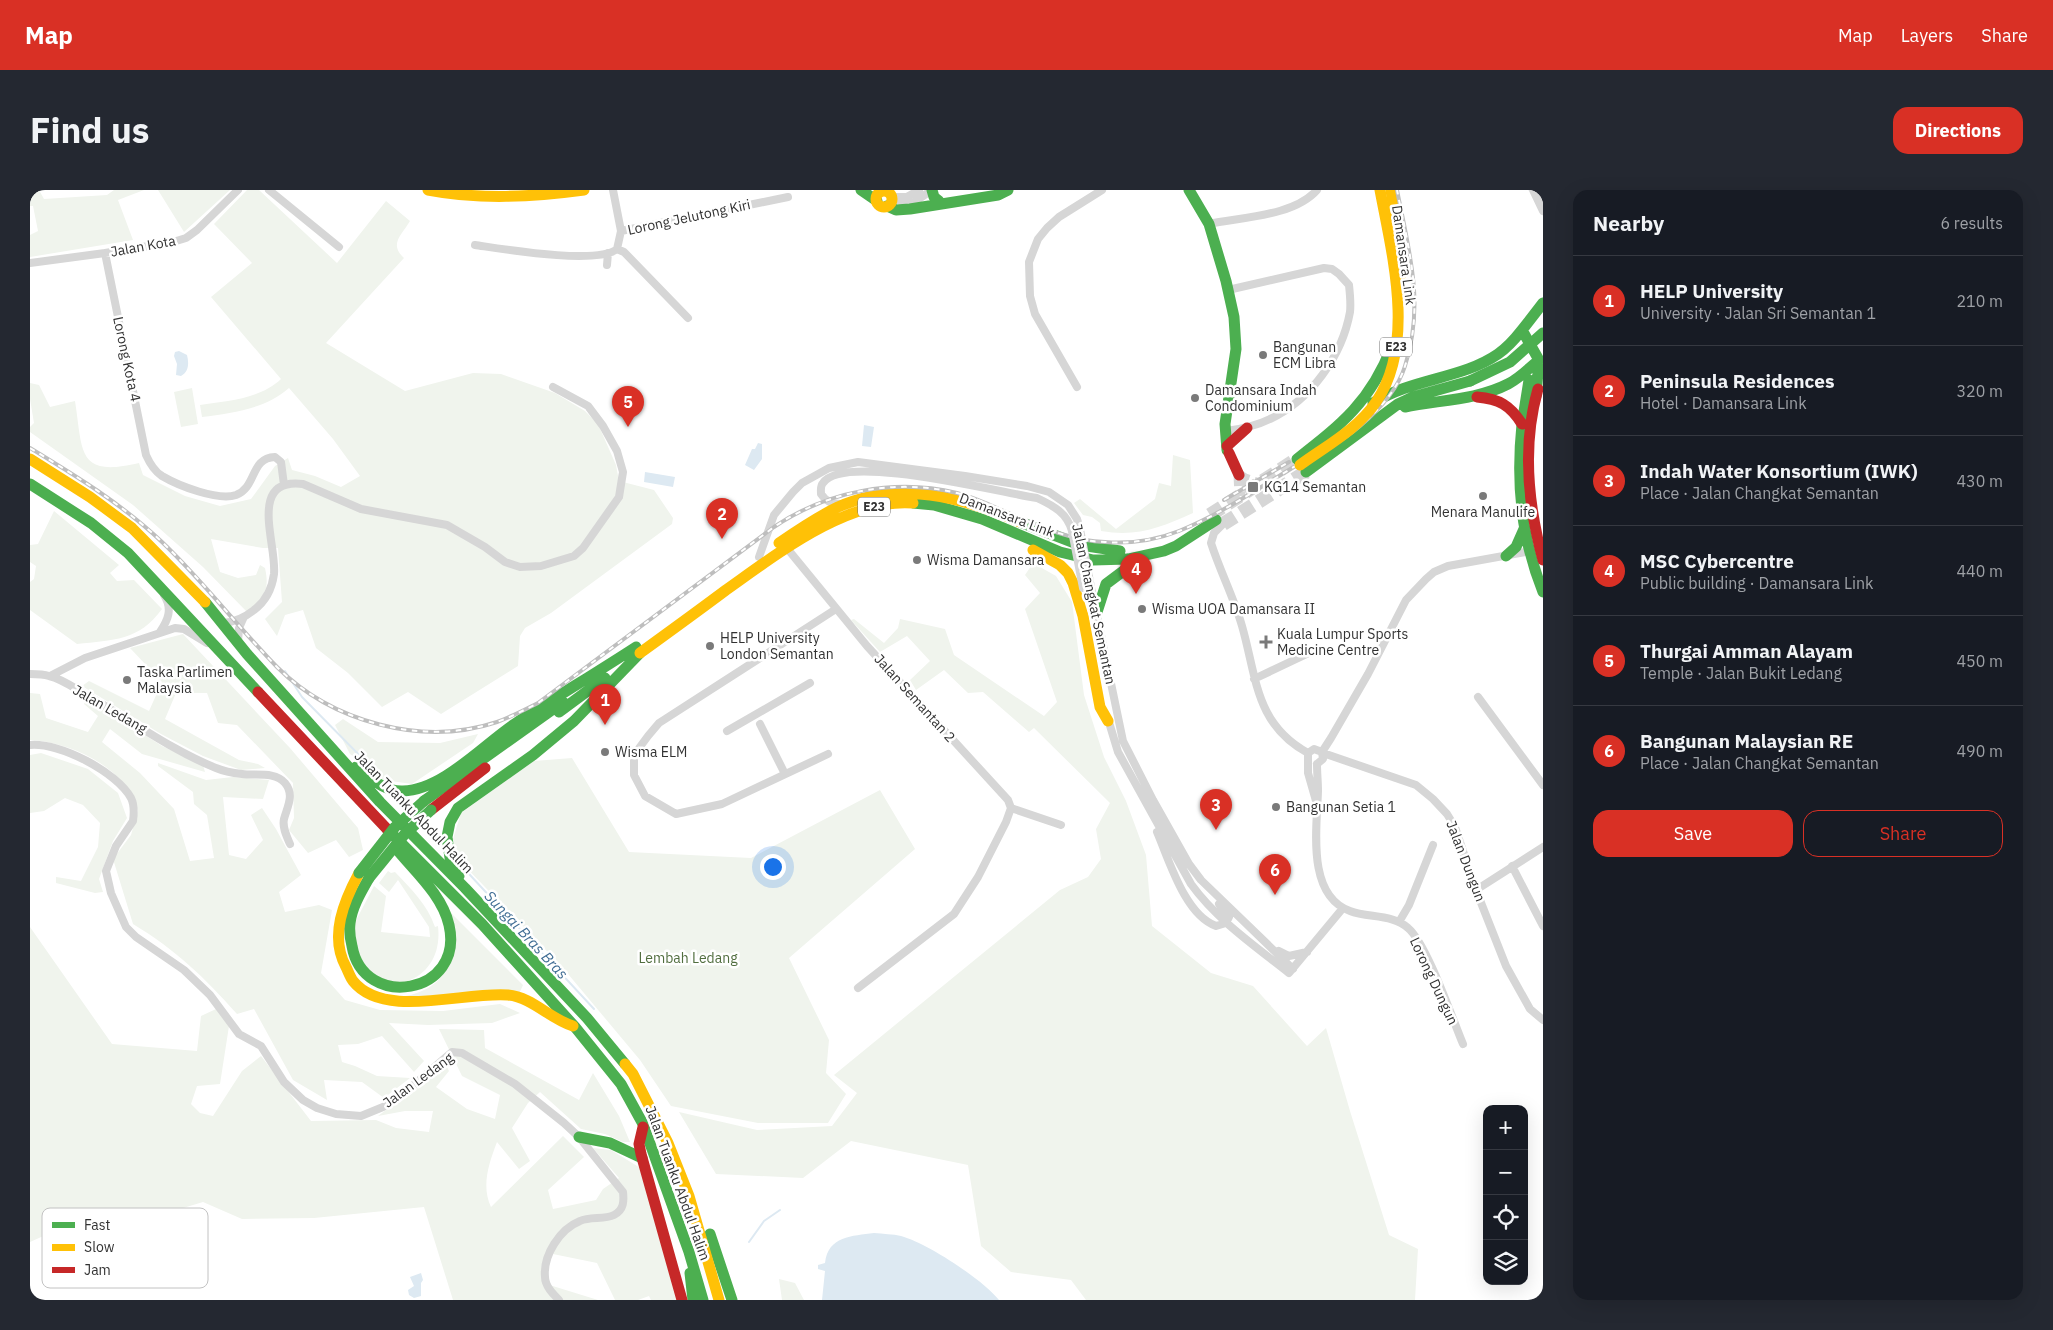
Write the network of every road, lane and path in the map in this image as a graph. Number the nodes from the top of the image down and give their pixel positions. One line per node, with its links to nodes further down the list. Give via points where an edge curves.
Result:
1 (238, 190): 30 (street, Jalan Kota, via 186,238)
2 (269, 190): 28 (street)
3 (584, 190): 18 (main road, via 513,196 471,196)
4 (613, 190): 26 (street)
5 (861, 190): 20 (main road)
6 (919, 190): 20 (street, via 907,197)
7 (932, 190): 22 (main road); 23 (street)
8 (1002, 190): 22 (main road)
9 (1008, 190): 20 (main road, via 998,195 910,210 896,210)
10 (1102, 190): 47 (street, via 1047,228 1038,239 1029,262 1030,296 1035,314)
11 (1189, 190): 25 (main road)
12 (1318, 190): 25 (street, via 1301,204 1277,212)
13 (1380, 190): 57 (main road, Damansara Link / E23, bridge, via 1396,286 1397,335 1392,370 1383,392 1367,412)
14 (1386, 190): 34 (main road, Damansara Link / E23)
15 (1390, 190): 34 (main road, via 1400,246)
16 (1533, 190): 24 (street)
17 (1542, 190): 19 (street)
18 (435, 191)
19 (1543, 194)
20 (884, 196): 23 (main road)
21 (788, 197): 26 (street, Lorong Jelutong Kiri)
22 (939, 201): 23 (main road)
23 (913, 203)
24 (1543, 211)
25 (1209, 224): 35 (main road)
26 (621, 232): 29 (street)
27 (475, 246): 31 (street, via 553,256)
28 (339, 247)
29 (617, 249): 31 (street); 37 (street, via 624,252)
30 (105, 253): 32 (street, Jalan Kota); 60 (street, Lorong Kota 4, via 150,464 162,476 215,496 225,496 243,491 261,461 275,457 281,462)
31 (608, 253): 33 (street)
32 (30, 263)
33 (607, 265)
34 (1400, 284): 51 (main road, Damansara Link / E23, via 1396,336 1389,357 1373,389)
35 (1228, 290): 53 (street, via 1324,268 1332,269 1349,285 1350,310 1337,349 1313,387 1293,405); 54 (main road, via 1236,349)
36 (1540, 306): 38 (main road, via 1537,324); 39 (main road)
37 (688, 318)
38 (1543, 329)
39 (1522, 330): 41 (main road); 43 (main road)
40 (1543, 333): 50 (main road, bridge, via 1513,361 1500,368 1470,381 1414,396)
41 (1514, 340): 42 (main road); 43 (main road)
42 (1494, 356): 44 (main road, via 1515,358); 51 (main road, via 1467,370 1407,385)
43 (1537, 361): 44 (main road); 49 (main road); 52 (main road)
44 (1519, 376): 48 (main road, via 1508,384)
45 (1543, 378): 49 (main road)
46 (553, 386): 60 (street, via 588,406 604,426 623,472 618,497 583,548 574,556 553,564 520,567 504,562 447,525 361,509 303,484)
47 (1078, 387)
48 (1468, 396): 50 (main road, via 1428,402); 52 (main road, via 1503,402)
49 (1536, 396): 67 (main road, via 1531,425 1529,485)
50 (1383, 415): 57 (main road)
51 (1345, 421): 57 (main road, Damansara Link / E23)
52 (1522, 424): 64 (main road, via 1518,486)
53 (1247, 428): 54 (street); 55 (main road)
54 (1226, 431): 55 (main road)
55 (1228, 450): 58 (main road)
56 (30, 459): 77 (main road, Jalan Tuanku Abdul Halim, via 132,528)
57 (1301, 465)
58 (1239, 474)
59 (30, 484): 71 (main road, Jalan Tuanku Abdul Halim, via 91,523)
60 (284, 484): 76 (street, via 276,489 268,516 274,572 271,586 262,604)
61 (855, 500): 63 (main road, Damansara Link / E23, via 901,492 934,494 966,501 1062,541 1101,550 1151,546); 65 (street, Jalan Changkat Semantan, via 829,503 821,494 822,483 841,474 868,470 1037,498 1054,506); 69 (main road, Damansara Link / E23, via 814,519)
62 (982, 519): 66 (main road, Damansara Link / E23, via 934,505 908,503 876,507 847,515); 70 (main road, Damansara Link / E23, via 1060,552 1093,560); 88 (main road, via 1024,546 1043,554 1068,573 1078,600 1100,707)
63 (1216, 520): 70 (main road, Damansara Link / E23, via 1199,537); 85 (street, Jalan Dungun, via 1211,543 1242,627)
64 (1524, 529): 67 (main road); 68 (main road, via 1519,543)
65 (1076, 530): 69 (street, Jalan Changkat Semantan, via 1077,519 1068,505 1049,492 965,476 858,462 829,468 792,492 774,515); 72 (street, Jalan Changkat Semantan, bridge)
66 (786, 547): 74 (street, Jalan Semantan 2); 80 (main road, Damansara Link / E23)
67 (1537, 553): 68 (street); 73 (main road)
68 (1506, 556): 94 (street, via 1440,569 1421,584 1406,600 1368,674)
69 (759, 557): 80 (main road, Damansara Link / E23)
70 (1142, 557): 75 (main road, via 1106,584)
71 (150, 576): 78 (street, via 166,599 169,610 167,622); 82 (main road, Jalan Tuanku Abdul Halim)
72 (1087, 588): 75 (street, Jalan Changkat Semantan); 88 (street, Jalan Changkat Semantan)
73 (1543, 592)
74 (836, 609): 95 (street, via 659,724 634,754 634,775 645,796 676,814 722,804); 98 (street, Jalan Semantan 2)
75 (1097, 612): 106 (street, Jalan Changkat Semantan, via 1123,741 1153,800)
76 (243, 619): 77 (street); 79 (street)
77 (223, 623): 79 (main road, Jalan Tuanku Abdul Halim)
78 (160, 632): 82 (street, Jalan Ledang, via 184,629); 84 (street, Jalan Ledang, via 85,658)
79 (238, 642): 93 (main road, Jalan Tuanku Abdul Halim)
80 (638, 650): 93 (main road, via 514,724 434,781 416,789 396,791 388,788); 105 (main road, bridge, via 496,759 428,805); 107 (main road, via 574,721 533,755 458,808 450,822 447,837 452,864)
81 (1311, 652): 85 (street)
82 (222, 655): 99 (main road, Jalan Tuanku Abdul Halim)
83 (30, 674): 84 (street, Jalan Ledang)
84 (50, 676): 101 (street, Jalan Ledang, via 216,768 240,774 279,777 286,784 289,795 284,823)
85 (1254, 679): 94 (street, Jalan Dungun, via 1262,703 1276,728 1293,745)
86 (810, 683): 90 (street)
87 (1478, 696): 96 (street)
88 (1108, 721): 97 (street, Jalan Changkat Semantan, via 1118,752)
89 (760, 724): 95 (street)
90 (727, 731)
91 (30, 745): 122 (street, Jalan Ledang, via 56,748 96,767 131,798 133,821 116,846 106,871 110,893 126,927 184,970 210,995 239,1034 261,1046 284,1082 303,1100 336,1114 361,1116 383,1107 452,1052 462,1052 514,1084)
92 (828, 754): 95 (street)
93 (340, 755): 107 (main road, Jalan Tuanku Abdul Halim, via 380,802)
94 (1317, 756): 108 (street, Jalan Dungun, via 1416,785 1433,799 1448,814 1455,827); 109 (street, via 1316,851 1319,870 1332,899)
95 (785, 774)
96 (1543, 785)
97 (1144, 800): 111 (street, Jalan Changkat Semantan, via 1201,898); 111 (street, via 1180,888 1205,921 1220,926)
98 (1012, 808): 100 (street); 116 (street, via 978,877 954,914)
99 (368, 811): 105 (main road, via 445,914 451,937 449,955 440,971 428,981 409,988 383,985 368,978 353,958 350,921); 118 (main road, Jalan Tuanku Abdul Halim, via 482,924)
100 (1061, 824)
101 (290, 844)
102 (1433, 845): 110 (street)
103 (1543, 847): 104 (street)
104 (1512, 866): 108 (street); 112 (street)
105 (364, 875): 118 (main road, via 350,891 340,921 339,949 345,968 367,993 405,1002 480,994 512,995)
106 (1201, 880): 111 (street, via 1229,917); 113 (street, Jalan Changkat Semantan)
107 (466, 888): 120 (main road, Jalan Tuanku Abdul Halim, via 587,1018)
108 (1476, 890): 117 (street, Jalan Dungun, via 1506,966 1530,1009)
109 (1343, 908): 110 (street); 114 (street)
110 (1399, 922): 119 (street, Lorong Dungun, via 1408,927 1421,944)
111 (1226, 923): 115 (street, Jalan Changkat Semantan)
112 (1543, 926)
113 (1258, 934): 114 (street, Jalan Changkat Semantan, via 1283,954); 115 (street, Jalan Changkat Semantan)
114 (1308, 952): 115 (street)
115 (1291, 971)
116 (858, 988)
117 (1543, 1020)
118 (575, 1027): 121 (main road, Jalan Tuanku Abdul Halim, via 621,1084)
119 (1463, 1044)
120 (633, 1074): 129 (main road, Jalan Tuanku Abdul Halim, via 668,1143 689,1196); 130 (main road, via 655,1102 679,1150)
121 (643, 1124): 123 (main road); 124 (main road, Jalan Tuanku Abdul Halim)
122 (579, 1137): 123 (main road, via 610,1144); 125 (street, Jalan Ledang, via 623,1192 624,1202 614,1215 583,1219 572,1224 558,1238 546,1264 544,1277)
123 (642, 1158): 126 (main road)
124 (688, 1252): 127 (main road); 128 (main road, Jalan Tuanku Abdul Halim)
125 (559, 1300)
126 (682, 1300)
127 (693, 1300)
128 (703, 1300)
129 (720, 1300)
130 (732, 1300)

